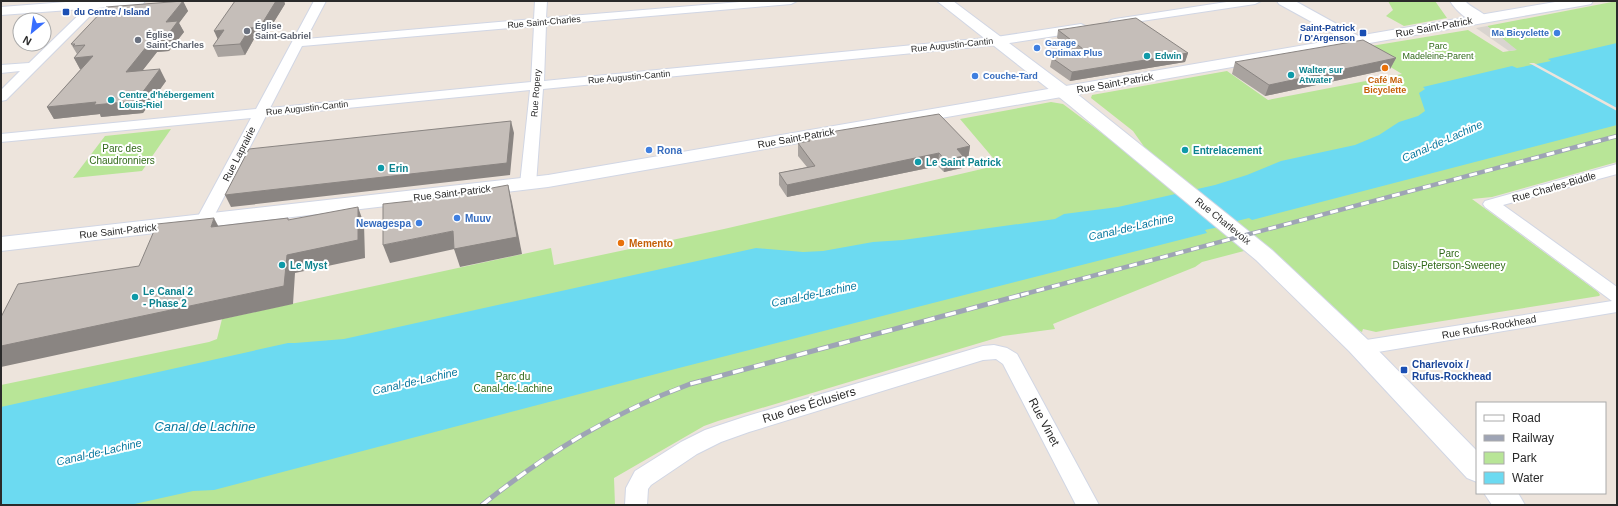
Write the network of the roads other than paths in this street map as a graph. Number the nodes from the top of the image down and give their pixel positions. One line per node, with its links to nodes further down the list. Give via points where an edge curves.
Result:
1 (138, 1): 10 (main road)
2 (320, 1): 18 (street, Rue Laprairie)
3 (541, 1): 13 (street, Rue Ropery)
4 (791, 1): 13 (street, Rue Saint-Charles)
5 (944, 1): 16 (main road, Rue Charlevoix)
6 (1255, 1): 14 (street)
7 (1284, 1): 17 (main road)
8 (1457, 1): 12 (main road, via 1465,10)
9 (1586, 1): 12 (main road, Rue Saint-Patrick)
10 (97, 3): 11 (main road); 19 (street)
11 (1, 11)
12 (1481, 19): 17 (main road, Rue Saint-Patrick)
13 (540, 23): 18 (street, Rue Saint-Charles); 21 (street, Rue Ropery)
14 (1106, 24)
15 (1090, 26): 16 (street, Rue Augustin-Cantin)
16 (996, 41): 21 (street, Rue Augustin-Cantin); 22 (main road, Rue Charlevoix)
17 (1357, 41): 22 (main road, Rue Saint-Patrick)
18 (297, 43): 24 (street, Rue Laprairie)
19 (32, 66): 20 (street); 23 (street)
20 (1, 69)
21 (537, 86): 24 (street, Rue Augustin-Cantin); 27 (street, Rue Ropery)
22 (1063, 92): 27 (main road, Rue Saint-Patrick); 32 (main road, Rue Charlevoix, via 1230,226 1282,271)
23 (1, 97)
24 (260, 113): 25 (street, Rue Augustin-Cantin); 28 (street, Rue Laprairie)
25 (1, 138)
26 (1617, 169): 30 (street, Rue Charles-Biddle, via 1491,204)
27 (528, 184): 28 (main road, Rue Saint-Patrick)
28 (203, 222): 29 (main road, Rue Saint-Patrick)
29 (1, 244)
30 (1617, 296)
31 (1617, 306): 32 (street, Rue Rufus-Rockhead)
32 (1360, 348): 34 (main road, Rue Charlevoix)
33 (989, 352): 36 (street, Rue des Éclusiers, via 726,430 689,448 650,472 640,481 637,488); 37 (street, Rue Vinet, via 1001,353 1010,359)
34 (1476, 469)
35 (1500, 494): 38 (main road)
36 (636, 505)
37 (1088, 505)
38 (1510, 505)

